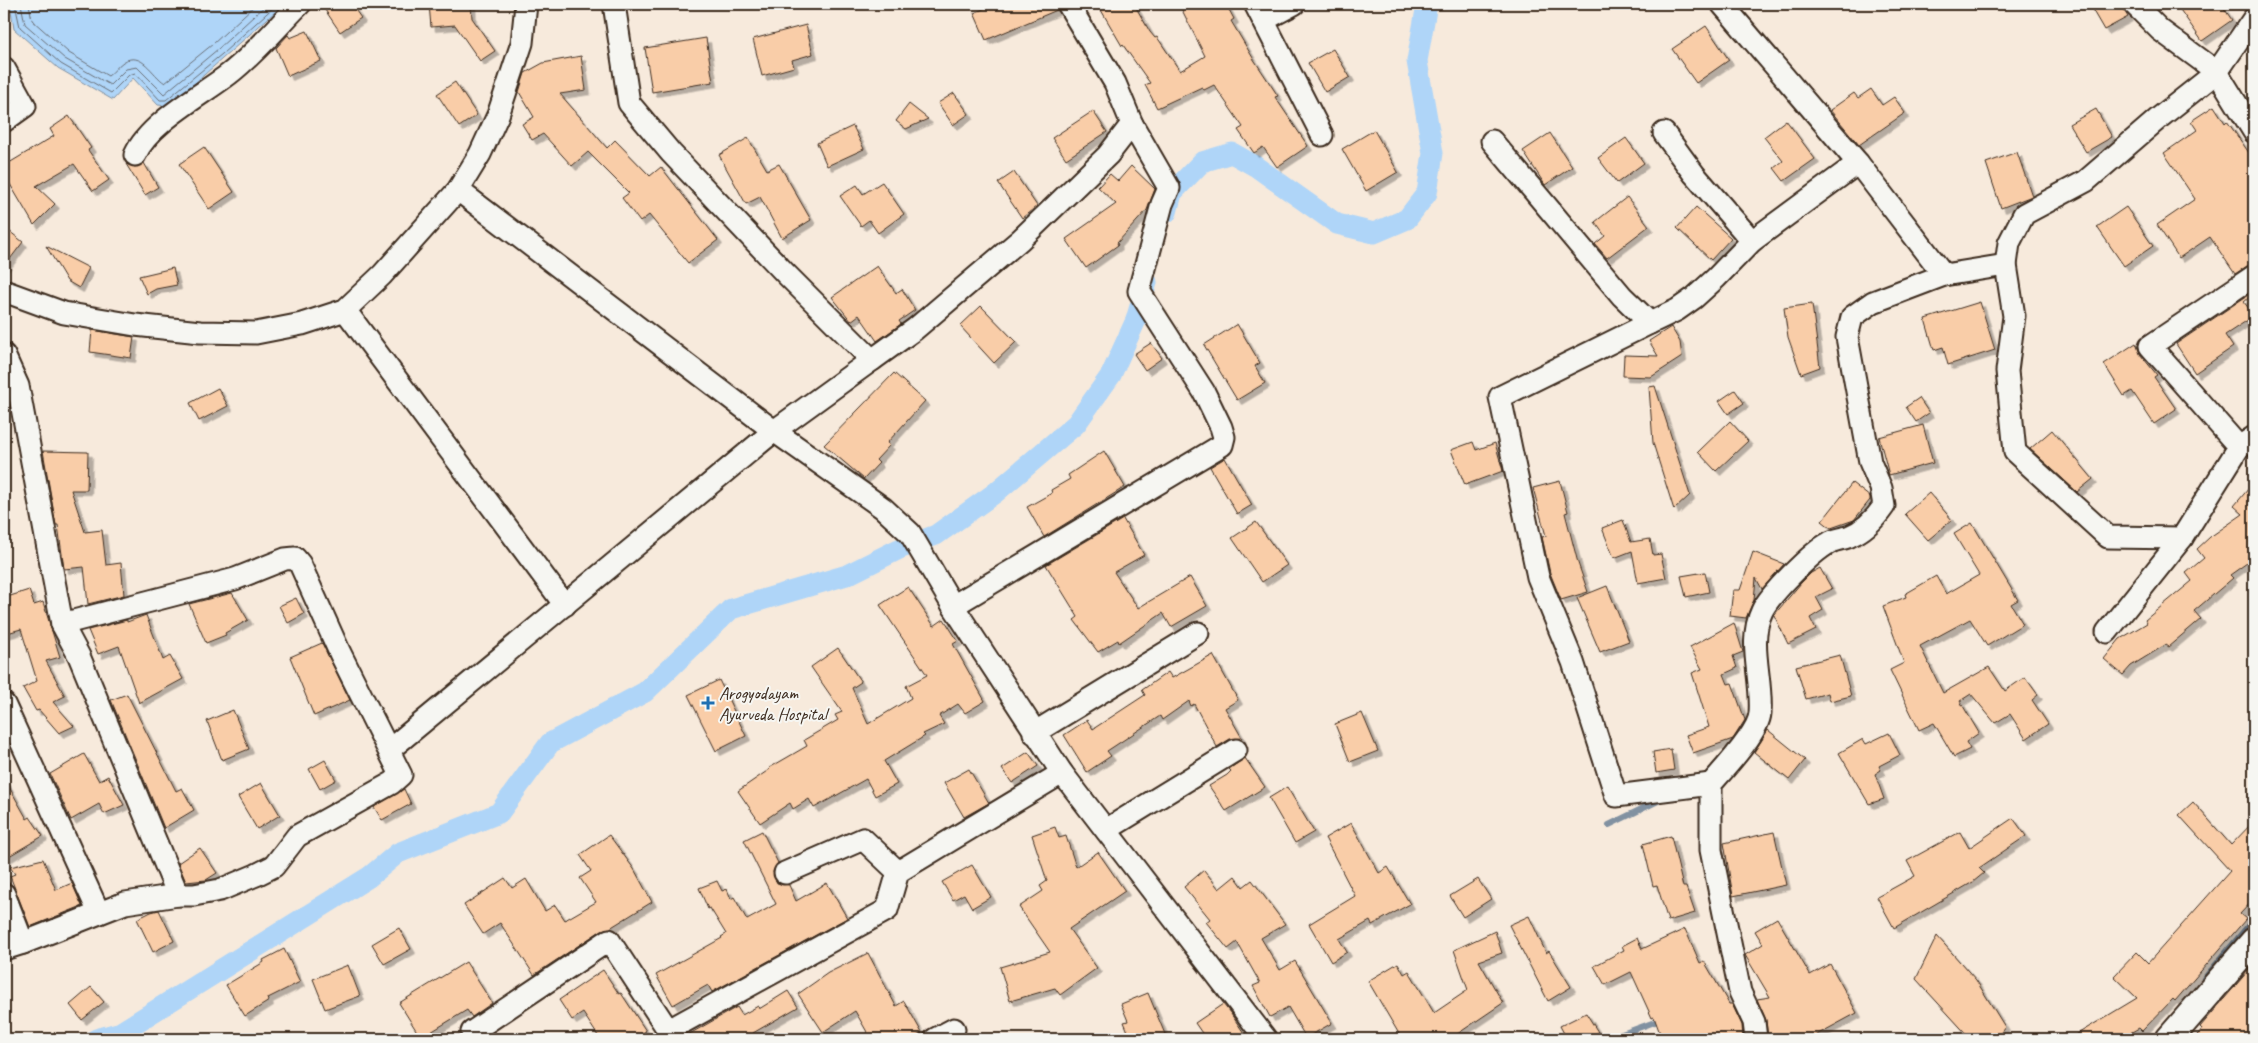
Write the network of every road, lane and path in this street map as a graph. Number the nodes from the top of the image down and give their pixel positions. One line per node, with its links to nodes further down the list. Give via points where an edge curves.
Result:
1 (300, 4): 18 (street, via 231,73 171,115 139,145)
2 (526, 4): 20 (street, via 522,43 498,115)
3 (614, 4): 29 (street, via 629,103 671,153)
4 (1068, 4): 13 (street, via 1115,83)
5 (1294, 4): 8 (street)
6 (1722, 4): 19 (street)
7 (2134, 4): 11 (street, via 2160,30)
8 (1259, 12): 16 (street)
9 (2254, 18): 11 (street)
10 (4, 68): 12 (street, via 25,106)
11 (2217, 72): 14 (street); 22 (street, via 2086,181 2024,214 2009,243)
12 (4, 120)
13 (1132, 124): 29 (street, via 1108,155 1020,240 915,330); 34 (street, via 1169,188 1139,290 1204,392 1221,427 1222,446)
14 (2254, 132)
15 (1664, 133): 21 (street, via 1694,174)
16 (1322, 136)
17 (1492, 141): 27 (street, via 1622,296)
18 (135, 155)
19 (1858, 163): 21 (street); 23 (street)
20 (458, 190): 26 (street); 30 (street)
21 (1752, 241): 27 (street, via 1694,298)
22 (2006, 265): 23 (street); 32 (street, via 2014,316 2007,371 2015,452 2108,537)
23 (1944, 275): 43 (street, via 1873,302 1852,317 1847,338 1870,462 1881,488 1884,506 1873,521 1852,535 1828,543 1794,572 1762,611 1756,634 1760,714 1744,746)
24 (2254, 276): 31 (street, via 2150,346)
25 (4, 291): 26 (street, via 64,313 200,332 256,333 302,324)
26 (345, 310): 33 (street)
27 (1650, 322): 43 (street, via 1500,398 1538,577 1573,662 1616,796)
28 (4, 355): 35 (street, via 18,386)
29 (872, 360): 30 (street)
30 (774, 431): 33 (street); 34 (street, via 883,508 910,533)
31 (2247, 442): 32 (street)
32 (2182, 538): 36 (street)
33 (565, 605): 40 (street)
34 (953, 606): 39 (street)
35 (62, 624): 40 (street, via 235,579 295,558); 48 (street, via 79,656)
36 (2107, 632)
37 (1198, 633): 39 (street)
38 (4, 704): 49 (street)
39 (1034, 733): 42 (street)
40 (389, 750): 48 (street, via 401,775 297,836 274,866 220,890)
41 (1236, 750): 44 (street)
42 (1062, 773): 44 (street); 45 (street)
43 (1712, 784): 55 (street, via 1711,850 1740,992 1754,1022)
44 (1106, 830): 54 (street)
45 (898, 872): 46 (street, via 864,838); 53 (street, via 887,910)
46 (785, 873)
47 (4, 894): 51 (street)
48 (178, 895): 49 (street, via 125,903)
49 (99, 913): 51 (street)
50 (2254, 941): 56 (street)
51 (14, 946)
52 (472, 1032): 53 (street, via 609,940)
53 (670, 1035)
54 (1266, 1039)
55 (1756, 1039)
56 (2169, 1039)

